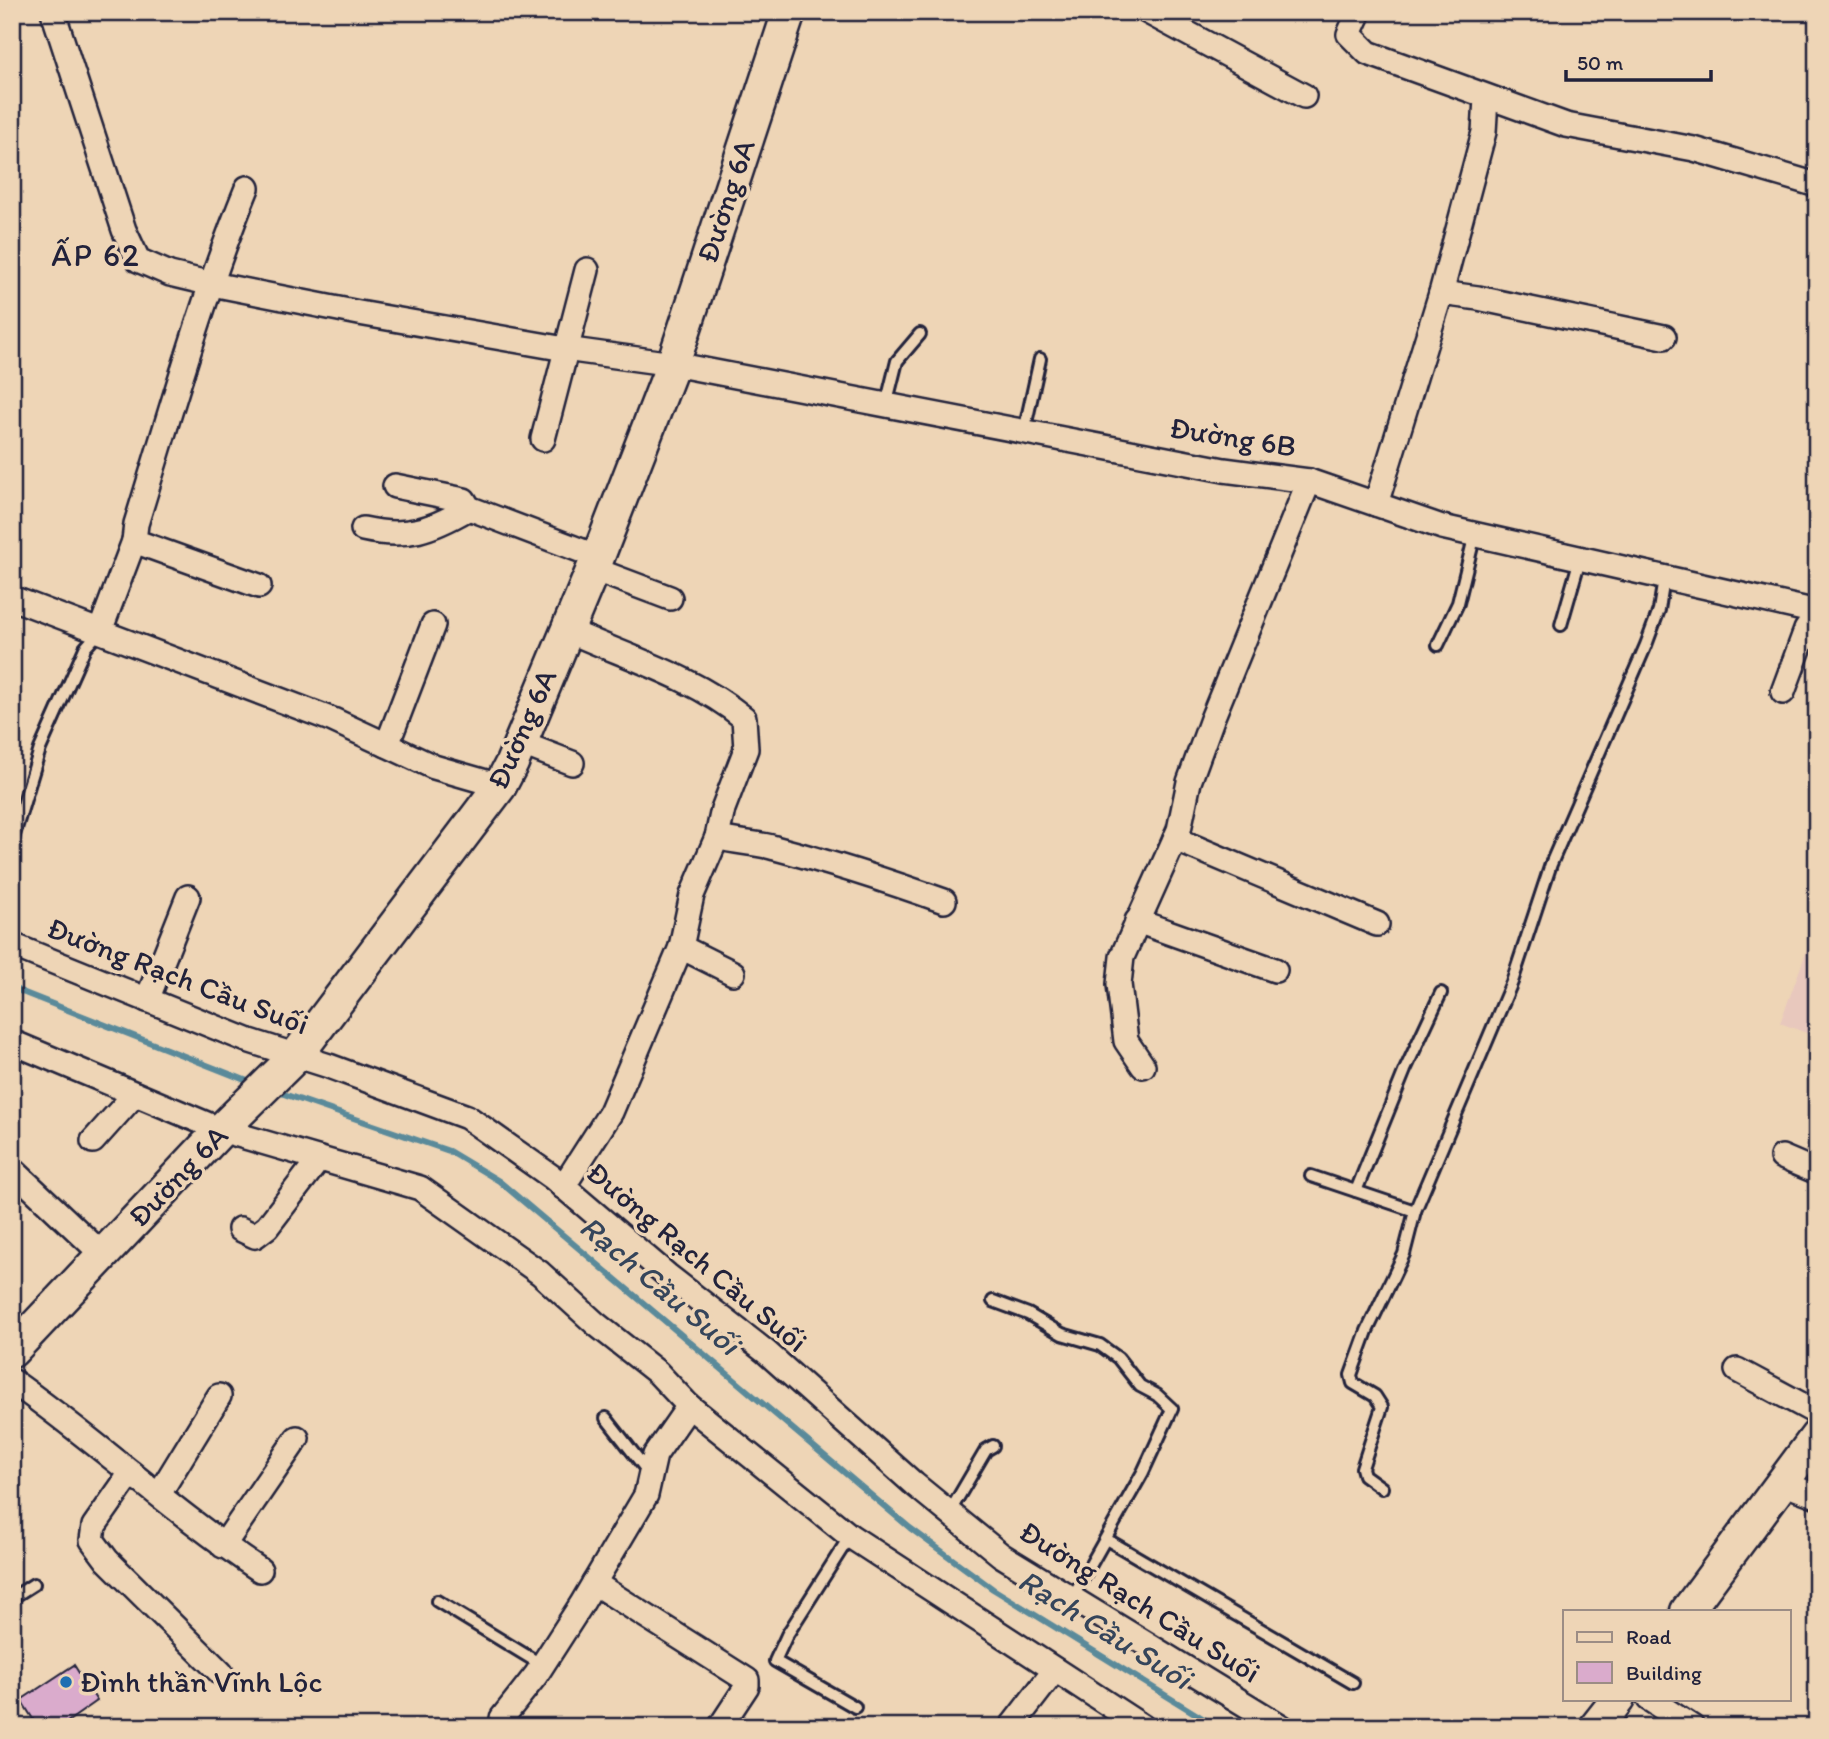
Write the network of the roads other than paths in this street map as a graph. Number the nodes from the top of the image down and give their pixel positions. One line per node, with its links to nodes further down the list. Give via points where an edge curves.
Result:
1 (53, 12): 10 (street, Đường 6B, via 124,230 138,260)
2 (789, 12): 16 (street, Đường 6A)
3 (1148, 12): 5 (street)
4 (1359, 12): 6 (street, via 1349,34 1368,53)
5 (1304, 96)
6 (1486, 98): 7 (street, via 1566,125 1694,149); 11 (street, via 1484,132)
7 (1817, 185)
8 (247, 188): 10 (street)
9 (587, 270): 14 (street)
10 (212, 284): 14 (street, Đường 6B); 26 (street, via 175,392)
11 (1441, 293): 13 (street); 22 (street)
12 (920, 334): 17 (lane, via 897,361)
13 (1664, 337)
14 (565, 349): 16 (street, Đường 6B); 19 (street)
15 (1041, 359): 18 (lane)
16 (673, 364): 17 (street, Đường 6B); 28 (street, Đường 6A)
17 (886, 405): 18 (street, Đường 6B)
18 (1024, 432): 20 (street, Đường 6B, via 1224,470)
19 (543, 439)
20 (1309, 481): 22 (street, Đường 6B); 45 (street, via 1212,719)
21 (395, 486): 23 (street, via 464,500)
22 (1376, 504): 25 (street, Đường 6B)
23 (469, 508): 24 (street, via 428,530 389,535); 28 (street)
24 (363, 529)
25 (1475, 534): 27 (street, Đường 6B); 38 (lane, via 1458,603)
26 (134, 541): 30 (street); 37 (street)
27 (1580, 559): 29 (street, Đường 6B); 35 (lane)
28 (595, 563): 32 (street); 36 (street, Đường 6A)
29 (1664, 579): 33 (street, Đường 6B); 70 (lane, via 1646,645 1552,864 1517,970)
30 (259, 586)
31 (12, 598): 37 (street)
32 (670, 598)
33 (1814, 612): 39 (street)
34 (433, 625): 41 (street)
35 (1561, 625)
36 (567, 630): 40 (street, Đường 6A); 44 (street, via 688,682 744,718 746,750)
37 (100, 631): 41 (street, via 334,719); 46 (lane, via 85,648 40,749)
38 (1438, 645)
39 (1783, 692)
40 (520, 743): 42 (street); 43 (street, Đường 6A)
41 (387, 745): 43 (street, via 434,766)
42 (572, 764)
43 (499, 786): 58 (street, Đường 6A)
44 (717, 837): 48 (street, via 755,842 856,869); 52 (street, via 692,895)
45 (1175, 839): 49 (street); 50 (street)
46 (12, 842)
47 (188, 897): 56 (street)
48 (944, 901)
49 (1137, 921): 53 (street); 59 (street, via 1122,957 1119,984 1126,1041)
50 (1377, 924)
51 (12, 945): 56 (street, Đường Rạch Cầu Suối)
52 (681, 947): 54 (street); 68 (street, via 611,1112)
53 (1275, 970)
54 (733, 973)
55 (1441, 993): 69 (lane)
56 (147, 1000): 58 (street, Đường Rạch Cầu Suối)
57 (12, 1042): 60 (street)
58 (292, 1059): 61 (street, Đường 6A); 68 (street, Đường Rạch Cầu Suối, via 467,1117)
59 (1143, 1066)
60 (135, 1094): 61 (street); 62 (street)
61 (224, 1127): 64 (street); 72 (street, Đường 6A)
62 (93, 1141)
63 (1782, 1157): 66 (street)
64 (319, 1159): 71 (street, via 267,1227 255,1236); 78 (street, via 420,1188 453,1209 540,1273 658,1373)
65 (12, 1169): 72 (street)
66 (1817, 1172)
67 (1311, 1176): 69 (lane)
68 (563, 1187): 90 (street, Đường Rạch Cầu Suối, via 766,1352)
69 (1356, 1191): 70 (lane)
70 (1415, 1211): 87 (lane, via 1405,1254 1351,1375 1353,1383 1375,1396 1382,1407 1362,1468)
71 (240, 1229)
72 (103, 1255): 74 (street, Đường 6A)
73 (993, 1301): 92 (lane, via 1062,1334 1100,1345 1118,1358 1140,1386 1172,1409)
74 (14, 1347)
75 (1737, 1370): 79 (street)
76 (12, 1381): 84 (street)
77 (219, 1396): 88 (street)
78 (689, 1406): 85 (street, via 655,1455); 91 (street)
79 (1817, 1413)
80 (606, 1418): 85 (lane)
81 (1817, 1436): 86 (street)
82 (297, 1438): 93 (street)
83 (993, 1446): 90 (lane, via 986,1450)
84 (131, 1473): 88 (street); 103 (street, via 94,1526 92,1540)
85 (649, 1473): 95 (street, via 646,1494)
86 (1782, 1483): 89 (street); 100 (street)
87 (1382, 1489)
88 (159, 1494): 93 (street)
89 (1817, 1496)
90 (949, 1513): 98 (street, Đường Rạch Cầu Suối, via 1001,1555)
91 (850, 1536): 102 (street); 107 (lane, via 775,1661)
92 (1106, 1539): 98 (lane); 104 (lane)
93 (223, 1546): 94 (street)
94 (260, 1570)
95 (594, 1583): 101 (street); 109 (street, via 747,1680)
96 (34, 1584): 97 (lane)
97 (12, 1598)
98 (1072, 1598): 112 (street, Đường Rạch Cầu Suối)
99 (437, 1601): 101 (lane)
100 (1688, 1610)
101 (542, 1665): 108 (street)
102 (1055, 1670): 110 (street); 111 (street)
103 (221, 1673)
104 (1353, 1683)
105 (1617, 1700): 113 (street)
106 (1651, 1700): 114 (street)
107 (855, 1707)
108 (505, 1724)
109 (720, 1727)
110 (1012, 1727)
111 (1143, 1727)
112 (1282, 1727)
113 (1596, 1727)
114 (1692, 1727)

